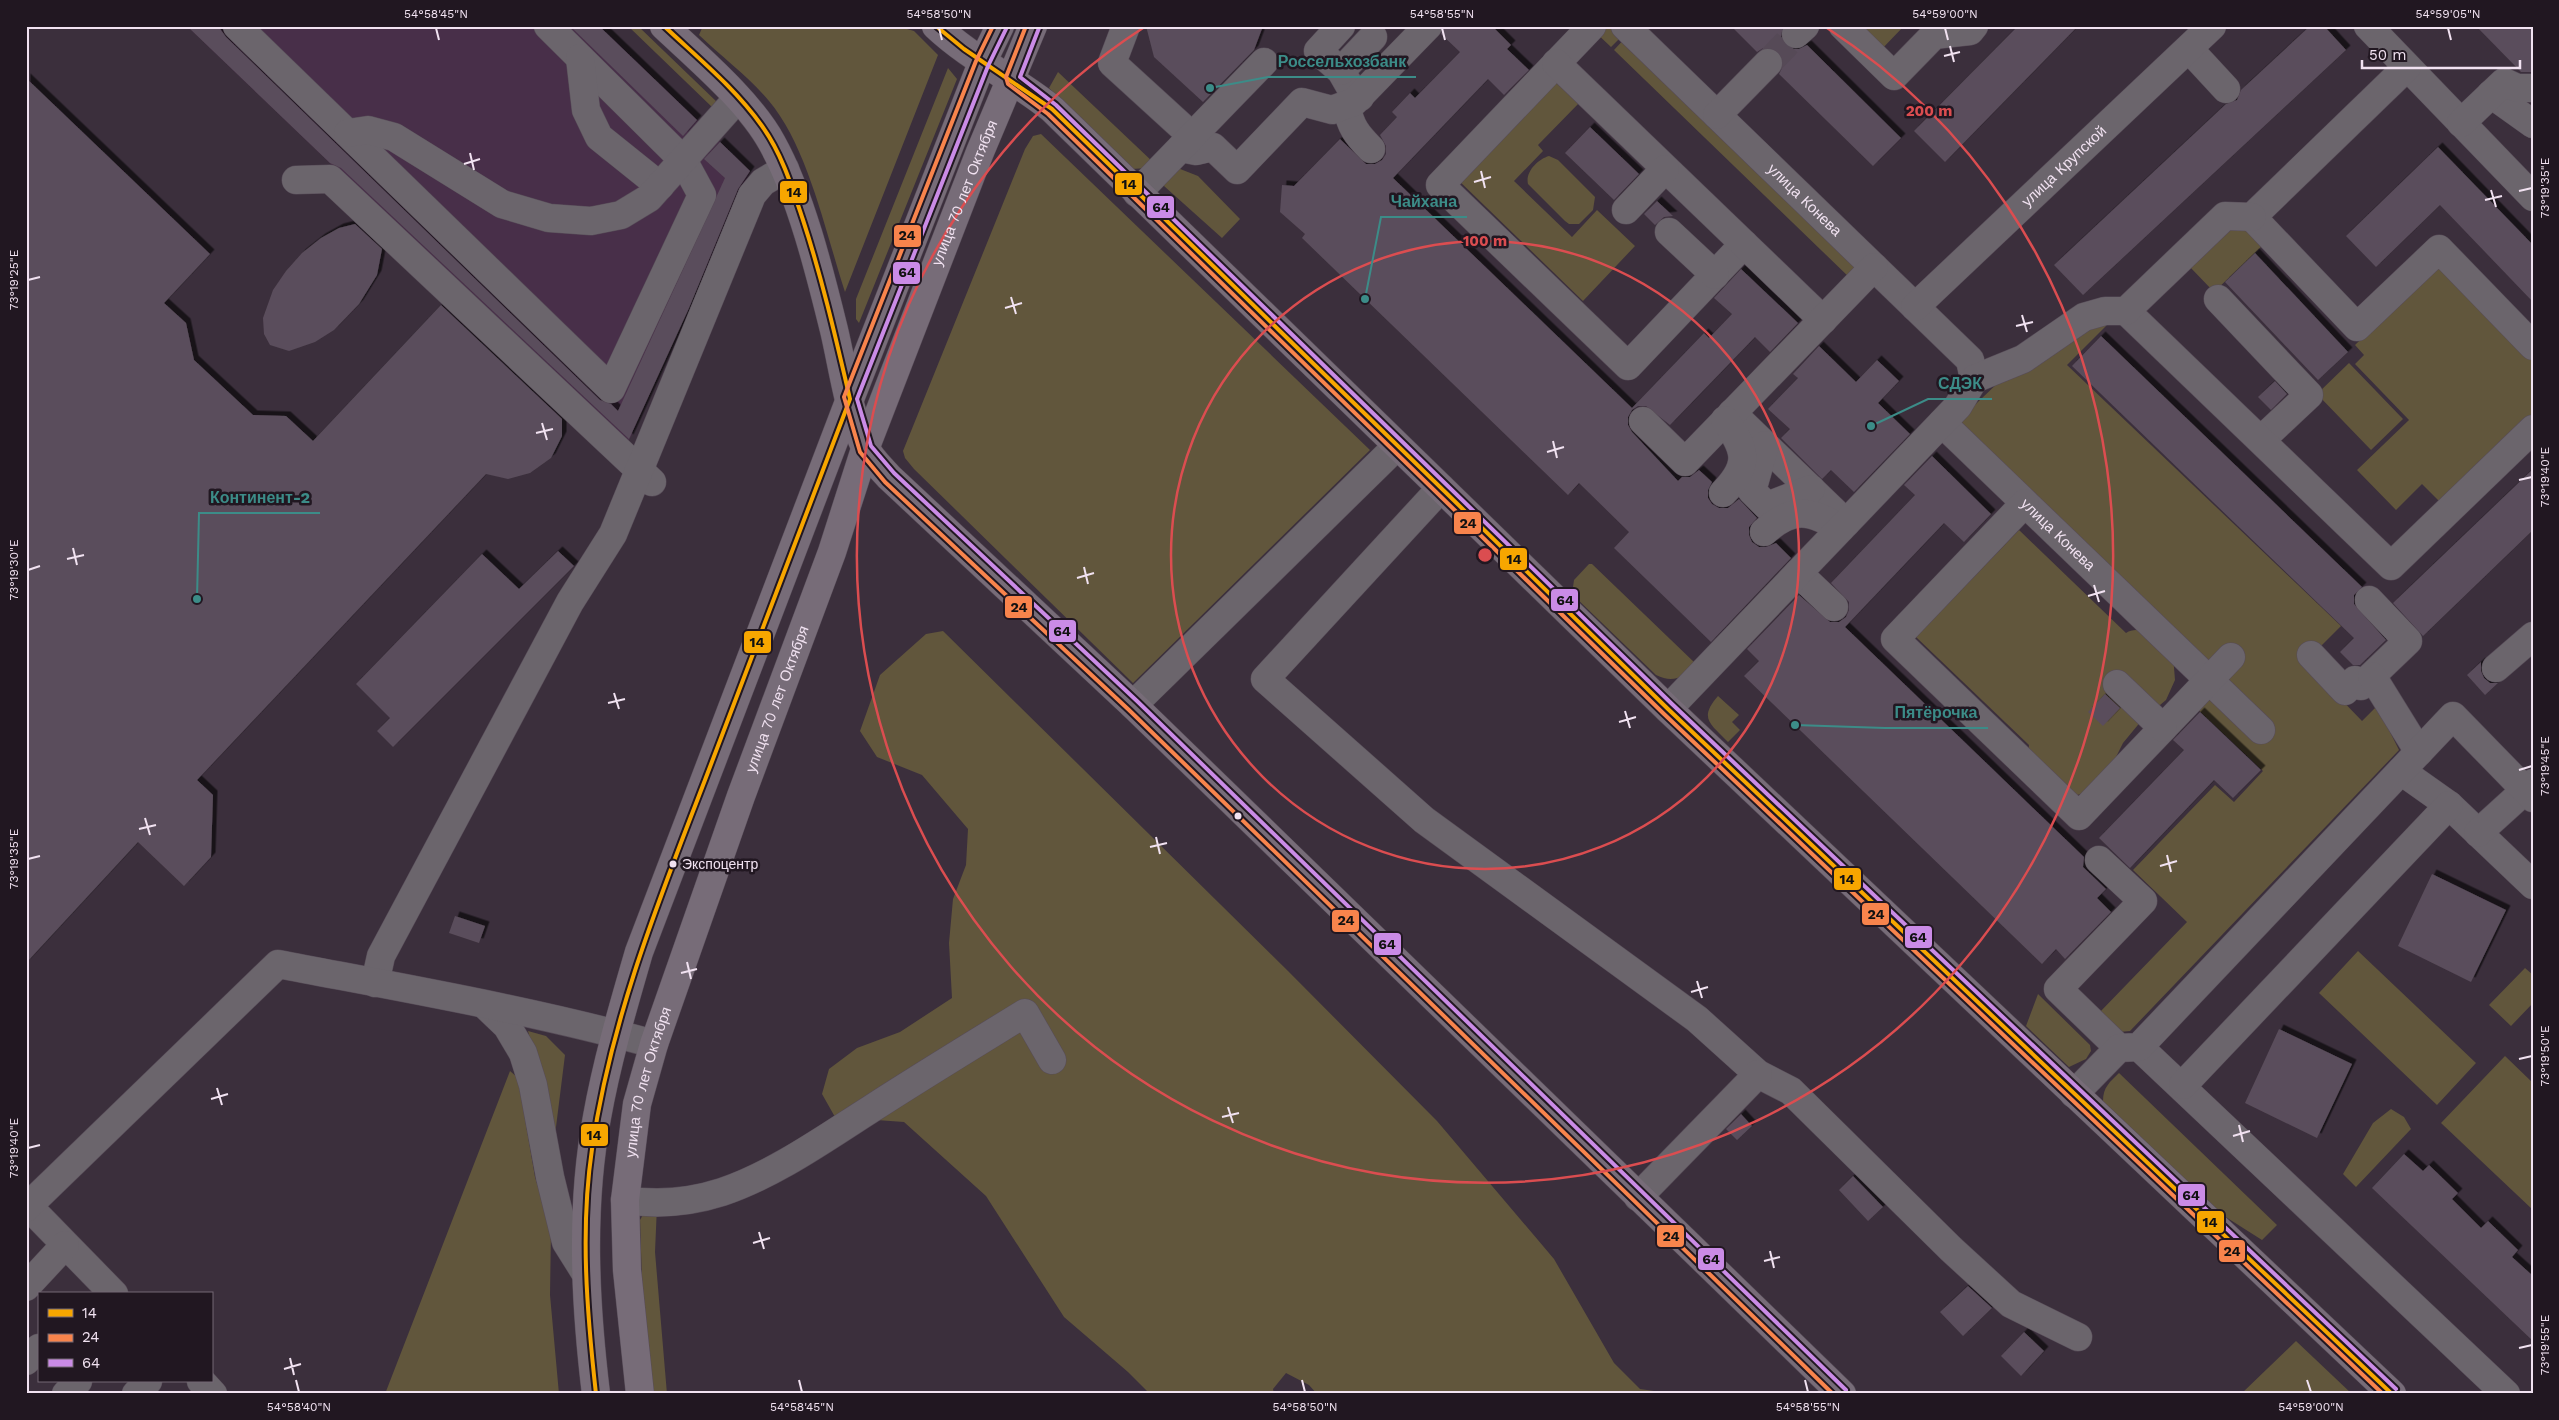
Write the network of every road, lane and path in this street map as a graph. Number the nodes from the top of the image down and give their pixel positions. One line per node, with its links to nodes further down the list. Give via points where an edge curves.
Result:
1 (237, 26): 34 (street)
2 (548, 26): 18 (street)
3 (936, 26): 20 (main road)
4 (1000, 26): 20 (main road, улица 70 лет Октября)
5 (1033, 26): 25 (main road, улица 70 лет Октября)
6 (1126, 26): 35 (street, via 1112,63)
7 (1341, 26): 24 (street, via 1318,50)
8 (1428, 26): 30 (street)
9 (1592, 26): 21 (street)
10 (1625, 26): 31 (street, улица Конева)
11 (1843, 26): 12 (street, via 1894,76 1934,35 1970,31)
12 (1974, 26)
13 (2212, 26): 17 (street, улица Крупской)
14 (2368, 26): 23 (street)
15 (674, 29): 29 (main road)
16 (1373, 37): 24 (street)
17 (2189, 49): 26 (street); 51 (street, улица Крупской)
18 (580, 58): 37 (street); 41 (street, via 586,110 599,137)
19 (1264, 62): 35 (street)
20 (982, 63): 25 (main road); 56 (main road, улица 70 лет Октября)
21 (1556, 63): 39 (street); 49 (street, via 1440,185 1628,366)
22 (1768, 63): 31 (street)
23 (2407, 67): 32 (street); 45 (street)
24 (1341, 71): 30 (street, via 1353,92)
25 (1012, 79): 42 (main road, via 1052,109); 64 (main road, улица 70 лет Октября, via 980,152)
26 (2226, 88)
27 (2533, 88): 28 (street, via 2517,88 2504,82)
28 (2491, 94): 32 (street); 33 (street)
29 (738, 98): 37 (street); 38 (main road, via 772,141)
30 (1354, 102): 35 (street, via 1332,110 1302,102 1237,170 1213,147 1196,151); 36 (street, via 1350,124)
31 (1717, 115): 48 (street, улица Конева)
32 (2461, 123): 43 (street)
33 (2533, 124)
34 (348, 133): 37 (street, via 611,389 702,195); 41 (street, via 368,130 394,137 502,204 549,218 591,221 621,214 649,198)
35 (1186, 142): 42 (street)
36 (1370, 149)
37 (683, 160): 41 (street)
38 (785, 169): 56 (main road, via 826,302); 65 (street, via 763,182 752,195)
39 (1665, 169): 44 (street); 47 (street)
40 (296, 180): 65 (street, via 330,179)
41 (660, 186)
42 (1137, 193): 63 (main road)
43 (2533, 197)
44 (1626, 210)
45 (2252, 217): 52 (street, via 2225,216); 54 (street, via 2358,327 2439,249)
46 (1669, 232): 49 (street)
47 (1744, 244): 49 (street); 53 (street)
48 (1874, 267): 51 (street, улица Конева); 53 (street)
49 (1714, 275)
50 (2218, 298): 61 (street, via 2309,394)
51 (1915, 307): 55 (street, улица Конева, via 1970,360)
52 (2126, 311): 55 (street, via 2105,311 2084,317 2023,359); 61 (street)
53 (1822, 320): 57 (street)
54 (2533, 346)
55 (1974, 379): 59 (street, via 1958,406)
56 (850, 399): 64 (main road); 94 (main road, улица 70 лет Октября, via 639,952)
57 (1729, 417): 58 (street, via 1685,462); 62 (street); 68 (street, via 1743,452 1743,464 1737,478)
58 (1643, 421)
59 (1942, 423): 69 (street, улица Конева); 70 (street)
60 (2530, 437): 61 (street, via 2391,566)
61 (2261, 440)
62 (1765, 445): 67 (street); 67 (street, via 1752,491 1767,506)
63 (1398, 446): 66 (main road); 82 (street)
64 (865, 448): 82 (main road, via 889,477); 95 (main road, улица 70 лет Октября, via 832,552 734,814)
65 (647, 477): 92 (street, via 570,602 381,956)
66 (1441, 488): 83 (main road); 98 (street, via 1265,679 1424,820 1697,1019)
67 (1811, 489): 70 (street)
68 (1723, 493)
69 (2025, 503): 80 (street, улица Конева); 84 (street, via 1895,639 2079,816)
70 (1844, 526): 71 (street, via 1810,513 1792,514 1780,518); 72 (street)
71 (1764, 532)
72 (1798, 573): 74 (street); 83 (street)
73 (2369, 600): 79 (street, via 2408,641)
74 (1834, 607)
75 (2533, 636): 78 (street)
76 (2311, 655): 79 (street, via 2345,690 2355,680 2361,686)
77 (2231, 657): 80 (street)
78 (2496, 668)
79 (2372, 676): 86 (street)
80 (2209, 680): 84 (street); 85 (street, улица Конева)
81 (2117, 684): 84 (street)
82 (1133, 705): 101 (main road)
83 (1668, 709): 100 (main road)
84 (2163, 728)
85 (2261, 730)
86 (2410, 761): 87 (street, via 2453,716); 88 (street); 96 (street)
87 (2530, 790): 89 (street)
88 (2449, 805): 89 (street); 99 (street)
89 (2478, 833): 91 (street)
90 (2100, 860): 96 (street, via 2143,902 2058,990)
91 (2533, 884)
92 (375, 983): 93 (street); 103 (street, via 278,964)
93 (486, 1006): 94 (street); 105 (street, via 507,1026 523,1053 566,1242)
94 (614, 1033): 95 (street); 105 (main road, улица 70 лет Октября, via 597,1119 588,1209)
95 (654, 1044): 102 (main road, улица 70 лет Октября, via 637,1104)
96 (2129, 1047): 99 (street); 100 (street)
97 (1052, 1060): 102 (street, via 1025,1013 767,1171 722,1192 688,1200 646,1203)
98 (1758, 1074): 101 (street); 108 (street, via 1791,1091 2011,1304)
99 (2183, 1085): 119 (street)
100 (2074, 1094): 118 (main road)
101 (1638, 1198): 117 (main road)
102 (625, 1200): 116 (main road, улица 70 лет Октября, via 627,1270)
103 (27, 1207): 104 (street)
104 (66, 1245): 106 (street); 107 (street)
105 (586, 1274): 115 (main road, улица 70 лет Октября)
106 (26, 1287)
107 (102, 1290)
108 (2078, 1337)
109 (38, 1349): 110 (street)
110 (26, 1361)
111 (77, 1382): 113 (street)
112 (147, 1382): 114 (street)
113 (66, 1394)
114 (136, 1394)
115 (596, 1394)
116 (640, 1394)
117 (1842, 1394)
118 (2392, 1394)
119 (2506, 1394)

